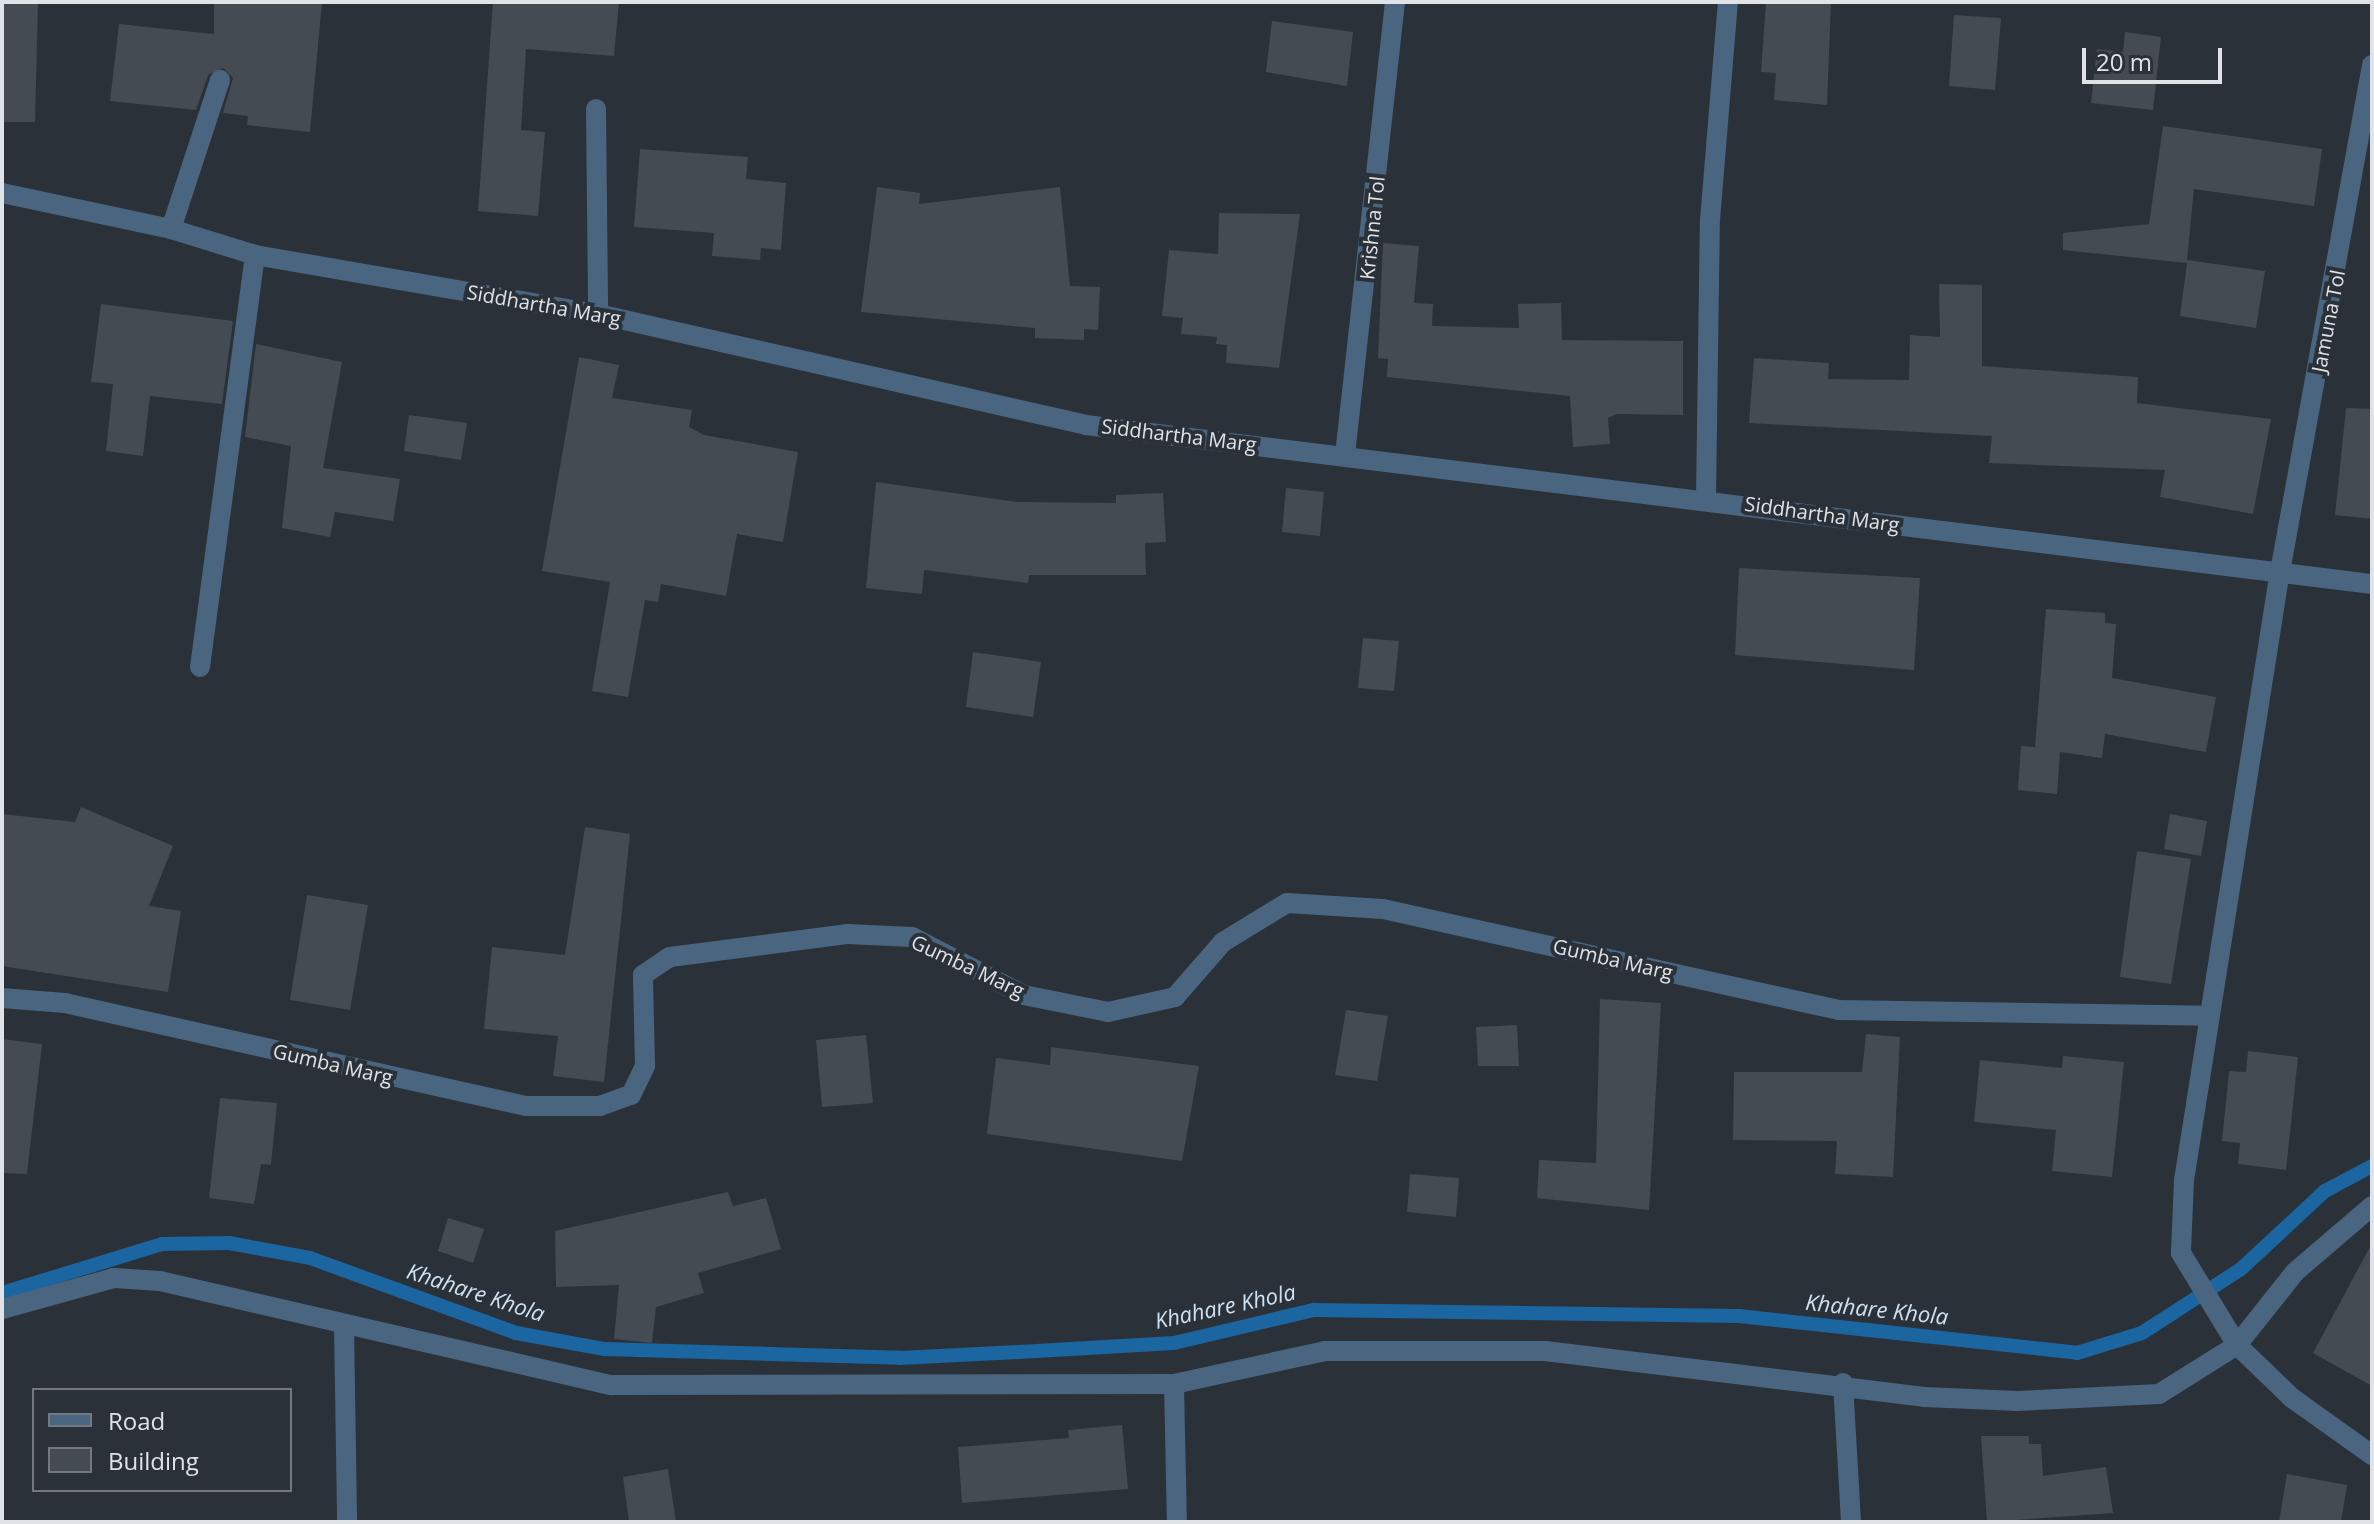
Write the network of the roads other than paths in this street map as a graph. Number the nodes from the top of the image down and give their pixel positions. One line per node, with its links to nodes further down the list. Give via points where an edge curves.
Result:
1 (1395, 2): 10 (street, Krishna Tol)
2 (1728, 2): 11 (street, via 1710,220)
3 (2372, 65): 12 (street, Jamuna Tol)
4 (220, 80): 7 (street)
5 (596, 109): 9 (street)
6 (2, 193): 7 (street, Siddhartha Marg)
7 (171, 229): 8 (street, Siddhartha Marg)
8 (255, 255): 9 (street, Siddhartha Marg); 14 (street)
9 (598, 314): 10 (street, Siddhartha Marg, via 1086,425)
10 (1345, 455): 11 (street, Siddhartha Marg)
11 (1706, 498): 12 (street, Siddhartha Marg)
12 (2279, 577): 13 (street, Siddhartha Marg); 16 (street, Jamuna Tol)
13 (2372, 584)
14 (200, 667)
15 (2, 998): 16 (street, Gumba Marg, via 65,1003 526,1106 600,1106 631,1095 645,1066 643,975 670,957 847,934 912,937 1024,995 1108,1012 1175,997 1223,942 1287,903 1383,909 1838,1010)
16 (2209, 1016): 20 (street, Jamuna Tol, via 2184,1180 2181,1253)
17 (2372, 1206): 20 (street, via 2295,1272)
18 (2, 1309): 19 (street, via 114,1278 160,1281)
19 (344, 1325): 22 (street, via 611,1385); 24 (street)
20 (2237, 1345): 21 (street, via 2159,1394 2018,1401); 23 (street, via 2292,1398)
21 (1843, 1383): 22 (street, via 1545,1351 1325,1351); 26 (street)
22 (1174, 1384): 25 (street)
23 (2372, 1455)
24 (347, 1522)
25 (1177, 1522)
26 (1851, 1522)

